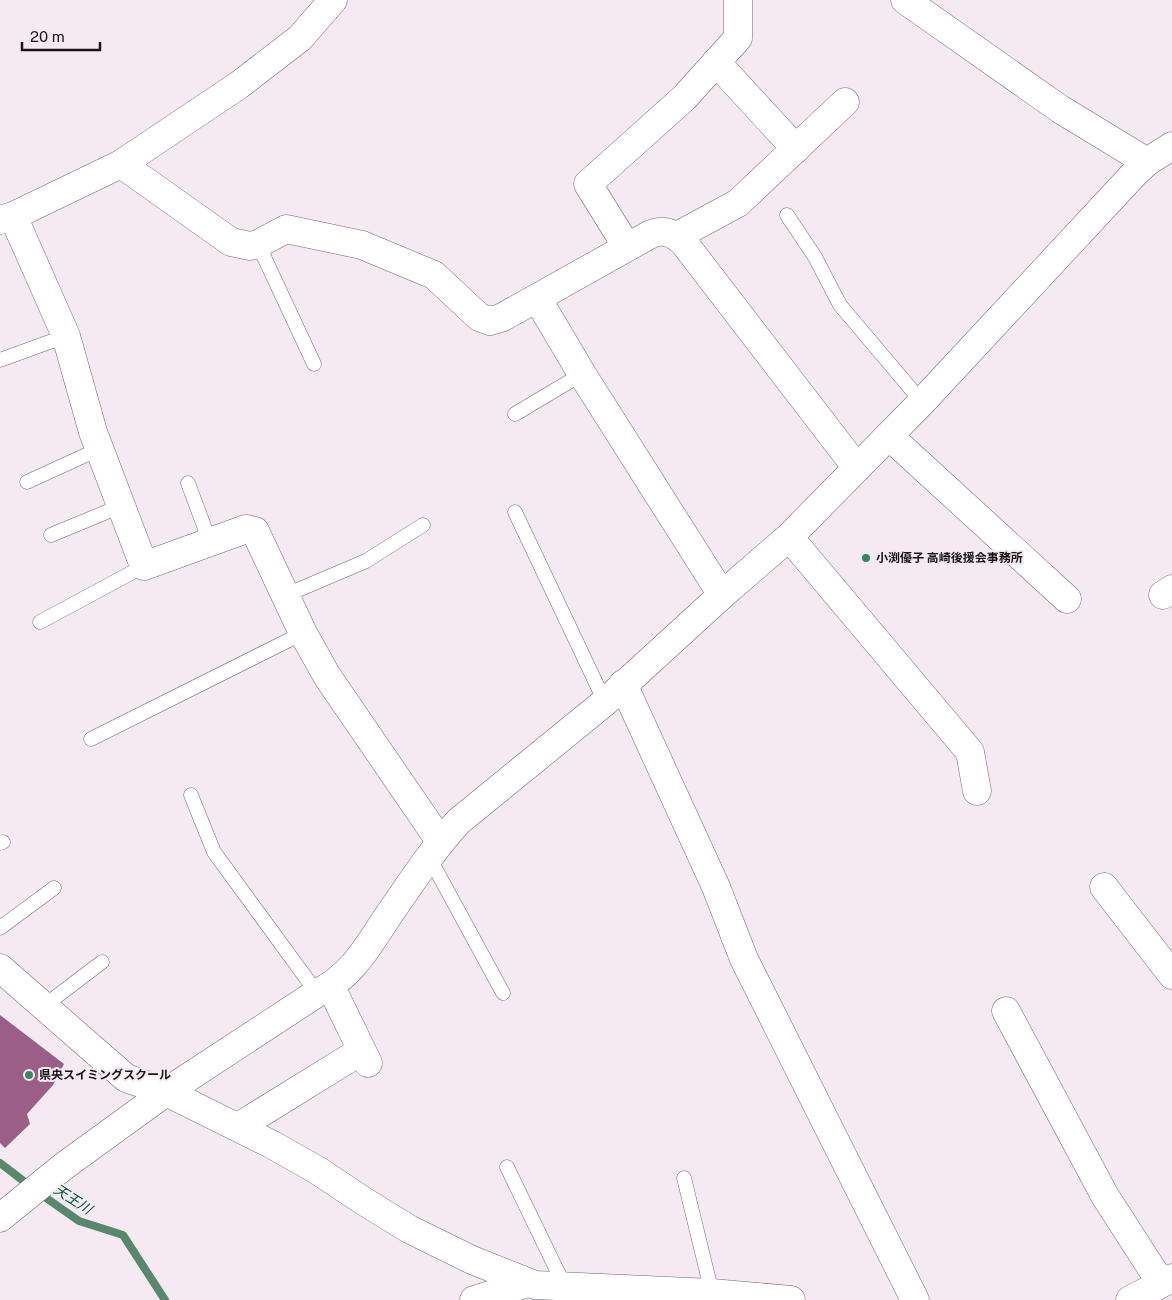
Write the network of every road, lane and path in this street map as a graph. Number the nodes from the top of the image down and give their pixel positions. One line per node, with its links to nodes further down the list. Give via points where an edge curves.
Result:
1 (333, 0): 9 (street, via 300,38 239,85)
2 (738, 0): 4 (street, via 738,38)
3 (905, 0): 8 (street, via 1060,108)
4 (716, 62): 7 (street); 14 (street, via 684,98 588,184)
5 (845, 102): 7 (street)
6 (1172, 146): 8 (street)
7 (796, 148): 12 (street, via 738,203)
8 (1147, 162): 20 (street)
9 (121, 164): 11 (street); 13 (street, via 231,242 250,246)
10 (787, 215): 20 (lane, via 815,257 840,305)
11 (6, 218): 16 (street)
12 (677, 236): 14 (street, via 659,231); 24 (street)
13 (258, 244): 15 (street, via 286,229 362,245 434,275 479,317 490,320 501,318); 18 (lane)
14 (627, 247): 15 (street)
15 (537, 298): 19 (street)
16 (66, 336): 17 (lane); 23 (street)
17 (0, 360)
18 (314, 364)
19 (582, 374): 21 (lane); 35 (street)
20 (922, 402): 22 (street)
21 (515, 414)
22 (889, 436): 24 (street); 36 (street)
23 (99, 449): 25 (lane); 27 (street)
24 (857, 468): 31 (street)
25 (27, 482)
26 (188, 483): 32 (lane)
27 (121, 506): 30 (lane); 33 (street)
28 (515, 512): 39 (lane)
29 (423, 526): 34 (lane, via 366,561)
30 (51, 535)
31 (789, 537): 35 (street); 41 (street, via 970,752)
32 (210, 542): 33 (street); 34 (street, via 246,529 255,531)
33 (144, 566): 37 (lane)
34 (286, 595): 38 (street)
35 (722, 595): 39 (street)
36 (1068, 599)
37 (40, 622)
38 (303, 632): 40 (lane); 43 (street)
39 (614, 693): 43 (street, via 459,822); 65 (street, via 716,887 744,960)
40 (91, 739)
41 (977, 791)
42 (192, 795): 50 (lane, via 214,852)
43 (435, 849): 50 (street, via 352,969); 51 (lane)
44 (54, 888): 46 (lane)
45 (1104, 888): 49 (street)
46 (0, 928)
47 (102, 962): 52 (lane)
48 (0, 968): 52 (street)
49 (1172, 975)
50 (324, 990): 54 (street); 55 (street, via 365,1057)
51 (503, 993)
52 (44, 1006): 54 (street, via 126,1078)
53 (1006, 1011): 59 (street, via 1105,1196)
54 (166, 1092): 55 (street); 58 (street)
55 (238, 1127): 60 (street, via 317,1170 409,1229)
56 (507, 1167): 61 (lane)
57 (684, 1178): 62 (lane)
58 (3, 1210)
59 (1166, 1280): 66 (street)
60 (528, 1283): 61 (street); 63 (street)
61 (565, 1287): 62 (street)
62 (712, 1293): 64 (street)
63 (474, 1300)
64 (791, 1300)
65 (915, 1300)
66 (1130, 1300)

